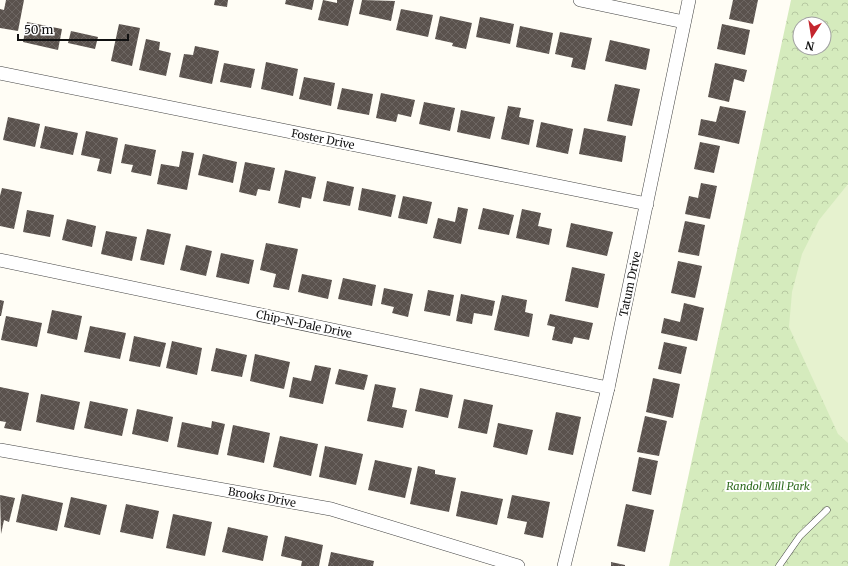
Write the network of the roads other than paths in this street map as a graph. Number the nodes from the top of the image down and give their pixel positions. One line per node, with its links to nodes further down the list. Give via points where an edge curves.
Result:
1 (580, 0): 3 (street)
2 (689, 0): 3 (street, Tatum Drive)
3 (684, 22): 5 (street, Tatum Drive)
4 (0, 73): 5 (street, Foster Drive)
5 (647, 204): 7 (street, Tatum Drive)
6 (0, 260): 7 (street, Chip-N-Dale Drive)
7 (608, 388): 11 (street, Tatum Drive)
8 (0, 450): 10 (street, Brooks Drive, via 331,509)
9 (827, 510): 12 (lane, via 800,536)
10 (518, 566)
11 (564, 566)
12 (779, 566)

